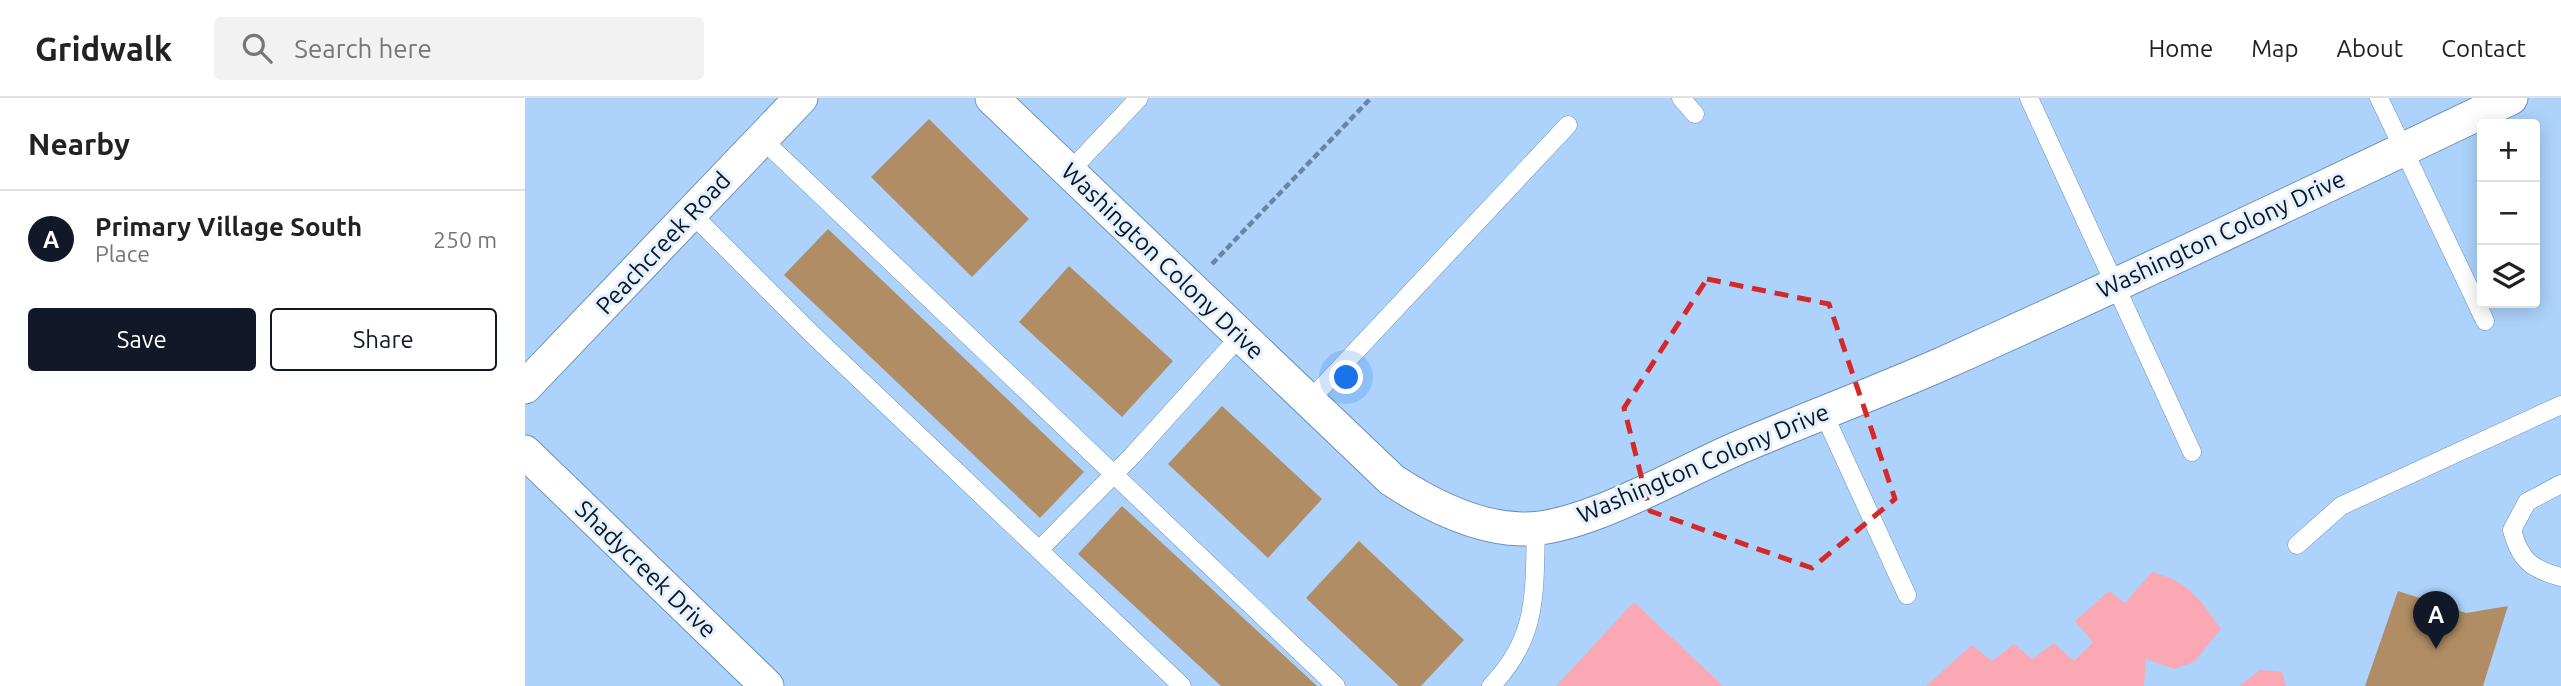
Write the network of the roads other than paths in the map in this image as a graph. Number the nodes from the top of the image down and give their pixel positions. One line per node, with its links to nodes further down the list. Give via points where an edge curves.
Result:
1 (801, 98): 10 (street, Peachcreek Road)
2 (992, 98): 12 (street, Washington Colony Drive)
3 (1139, 98): 12 (lane)
4 (1681, 98): 8 (lane)
5 (2029, 98): 14 (lane)
6 (2379, 98): 11 (lane)
7 (2511, 98): 11 (street, Washington Colony Drive)
8 (1695, 114)
9 (1568, 125): 18 (lane)
10 (762, 139): 13 (street, Peachcreek Road); 23 (lane)
11 (2402, 150): 14 (street, Washington Colony Drive); 15 (lane)
12 (1070, 171): 16 (street, Washington Colony Drive)
13 (692, 214): 17 (street, Peachcreek Road); 27 (lane)
14 (2114, 285): 20 (street, Washington Colony Drive, via 1940,365); 22 (lane)
15 (2485, 321)
16 (1241, 335): 18 (street, Washington Colony Drive); 23 (lane)
17 (525, 387)
18 (1310, 400): 25 (street, Washington Colony Drive, via 1392,480 1424,500 1496,526)
19 (2561, 405): 26 (lane, via 2341,506)
20 (1823, 412): 25 (street, Washington Colony Drive, via 1618,503); 29 (lane)
21 (525, 452): 30 (street, Shadycreek Drive)
22 (2192, 452)
23 (1115, 472): 27 (lane); 32 (lane)
24 (2561, 484): 28 (lane, via 2527,502 2511,530 2517,550 2537,571)
25 (1536, 528): 33 (lane, via 1534,607 1527,634 1514,659)
26 (2297, 545)
27 (1039, 550): 31 (lane)
28 (2561, 577)
29 (1907, 595)
30 (767, 686)
31 (1182, 686)
32 (1336, 686)
33 (1491, 686)

